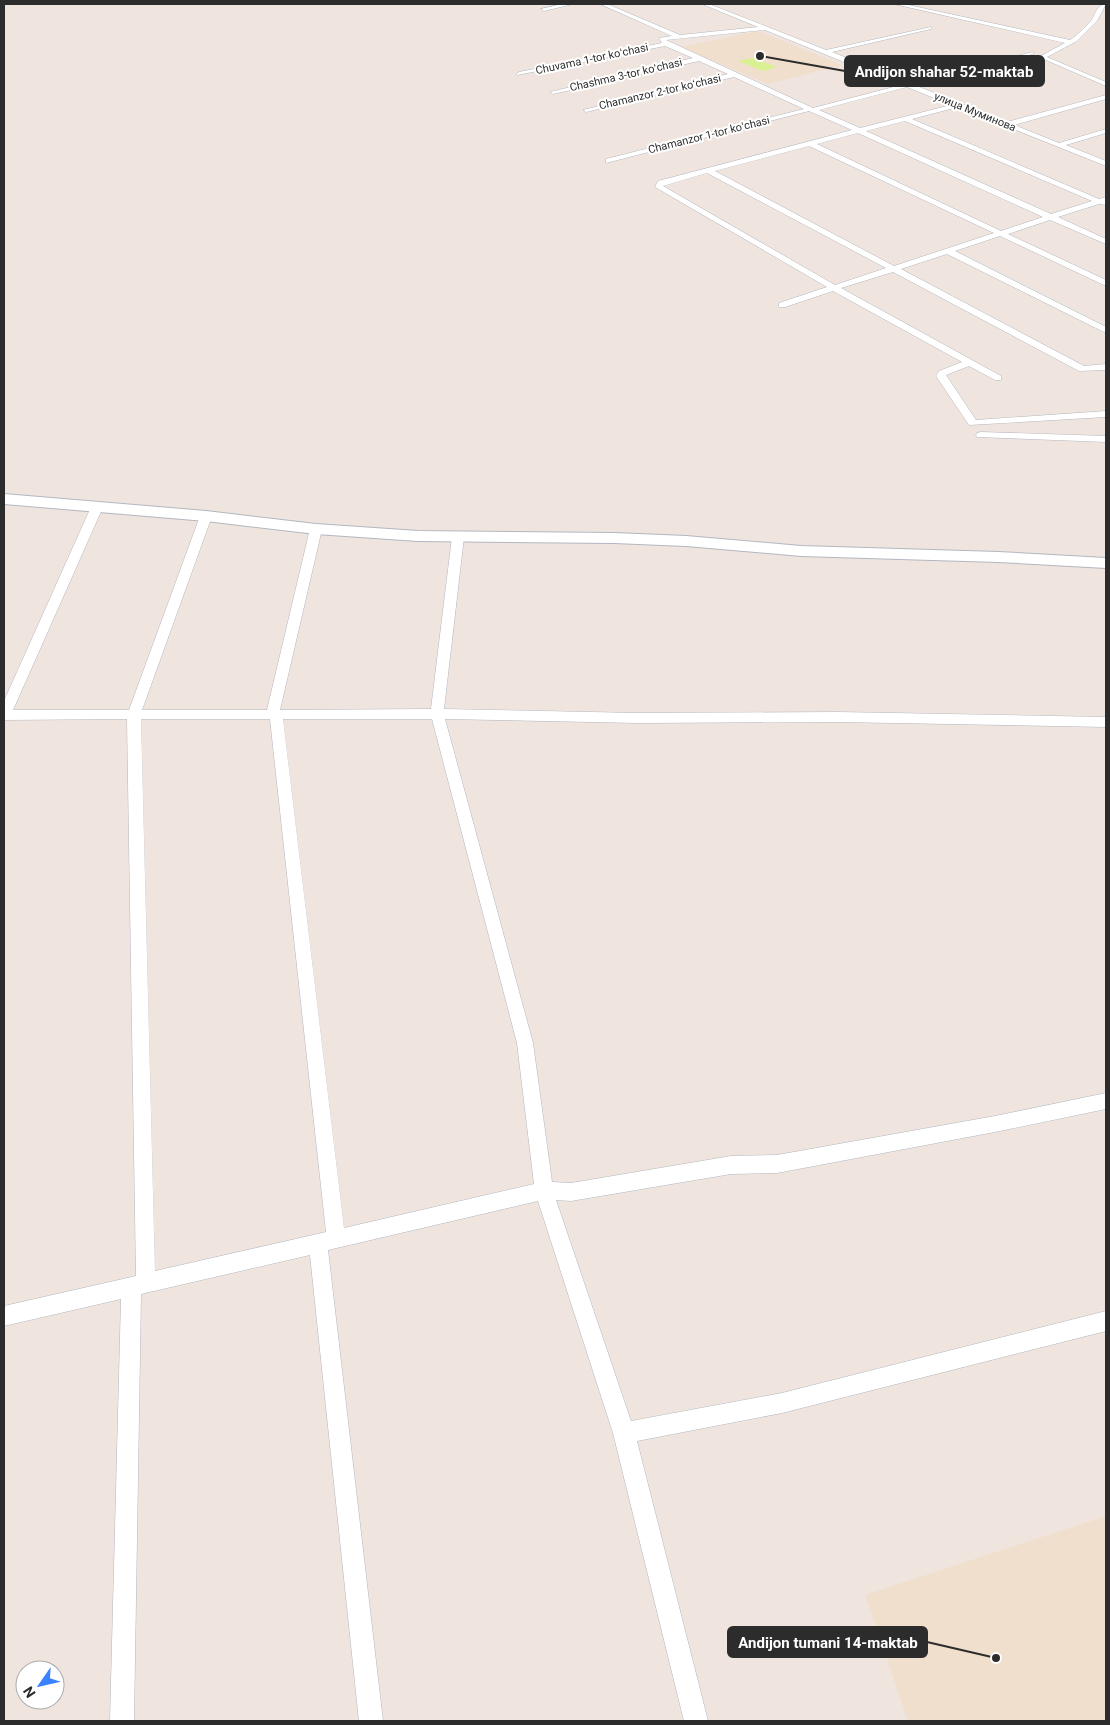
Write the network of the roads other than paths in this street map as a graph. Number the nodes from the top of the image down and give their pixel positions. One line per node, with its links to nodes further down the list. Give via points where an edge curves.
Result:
1 (570, 4): 6 (street)
2 (603, 4): 9 (street)
3 (705, 4): 7 (street, улица Муминова)
4 (897, 4): 10 (street)
5 (1106, 4): 10 (street, via 1095,20)
6 (544, 9)
7 (767, 28): 9 (street); 12 (street, улица Муминова)
8 (929, 28): 12 (street)
9 (680, 38): 11 (street, Chuvama 1-tor koʻchasi, via 661,39)
10 (1070, 42): 17 (street, via 1042,57)
11 (666, 44): 14 (street); 15 (street, Chuvama 1-tor koʻchasi)
12 (826, 52): 18 (street, улица Муминова)
13 (1031, 53): 18 (street, Chamanzor 1-tor koʻchasi)
14 (699, 59): 16 (street); 19 (street, Chashma 3-tor koʻchasi)
15 (519, 74)
16 (734, 75): 22 (street, Chamanzor 2-tor koʻchasi); 23 (street)
17 (1106, 84)
18 (907, 85): 21 (street, улица Муминова); 23 (street, Chamanzor 1-tor koʻchasi)
19 (553, 92)
20 (1106, 97): 25 (street)
21 (958, 105): 24 (street); 25 (street, улица Муминова)
22 (586, 110)
23 (811, 110): 26 (street); 30 (street, Chamanzor 1-tor koʻchasi)
24 (906, 119): 26 (street); 33 (street)
25 (1008, 124): 29 (street, улица Муминова)
26 (860, 131): 28 (street); 34 (street)
27 (1106, 131): 29 (street)
28 (811, 144): 32 (street); 35 (street)
29 (1059, 145): 31 (street, улица Муминова)
30 (608, 161)
31 (1106, 164)
32 (708, 170): 38 (street); 40 (street, via 661,183 659,187)
33 (1104, 201): 34 (street)
34 (1051, 217): 35 (street); 36 (street)
35 (1002, 234): 37 (street); 39 (street)
36 (1106, 242)
37 (948, 251): 38 (street); 42 (street)
38 (891, 269): 40 (street); 44 (street, via 1082,369)
39 (1106, 283)
40 (834, 288): 41 (street); 43 (street)
41 (782, 305)
42 (1106, 330)
43 (970, 362): 45 (street); 46 (street, via 941,376 973,423)
44 (1106, 367)
45 (998, 378)
46 (1106, 414)
47 (980, 435): 48 (street)
48 (1106, 439)
49 (4, 499): 50 (street)
50 (97, 507): 51 (street); 57 (street)
51 (206, 516): 52 (street); 55 (street)
52 (316, 529): 53 (street); 58 (street, via 273,709)
53 (458, 537): 54 (street, via 686,541 801,551); 56 (street)
54 (1106, 563)
55 (134, 714): 57 (street); 58 (street); 63 (street)
56 (437, 714): 58 (street); 59 (street, via 638,718 838,716); 61 (street, via 525,1043)
57 (4, 715)
58 (276, 715): 62 (street)
59 (1106, 722)
60 (1106, 1101): 61 (street, via 777,1164 731,1165 571,1192)
61 (544, 1191): 62 (street); 66 (street)
62 (327, 1240): 63 (street); 68 (street)
63 (138, 1284): 64 (street); 67 (street)
64 (4, 1316)
65 (1106, 1320): 66 (street, via 782,1403)
66 (624, 1433): 69 (street)
67 (122, 1721)
68 (371, 1721)
69 (696, 1721)

